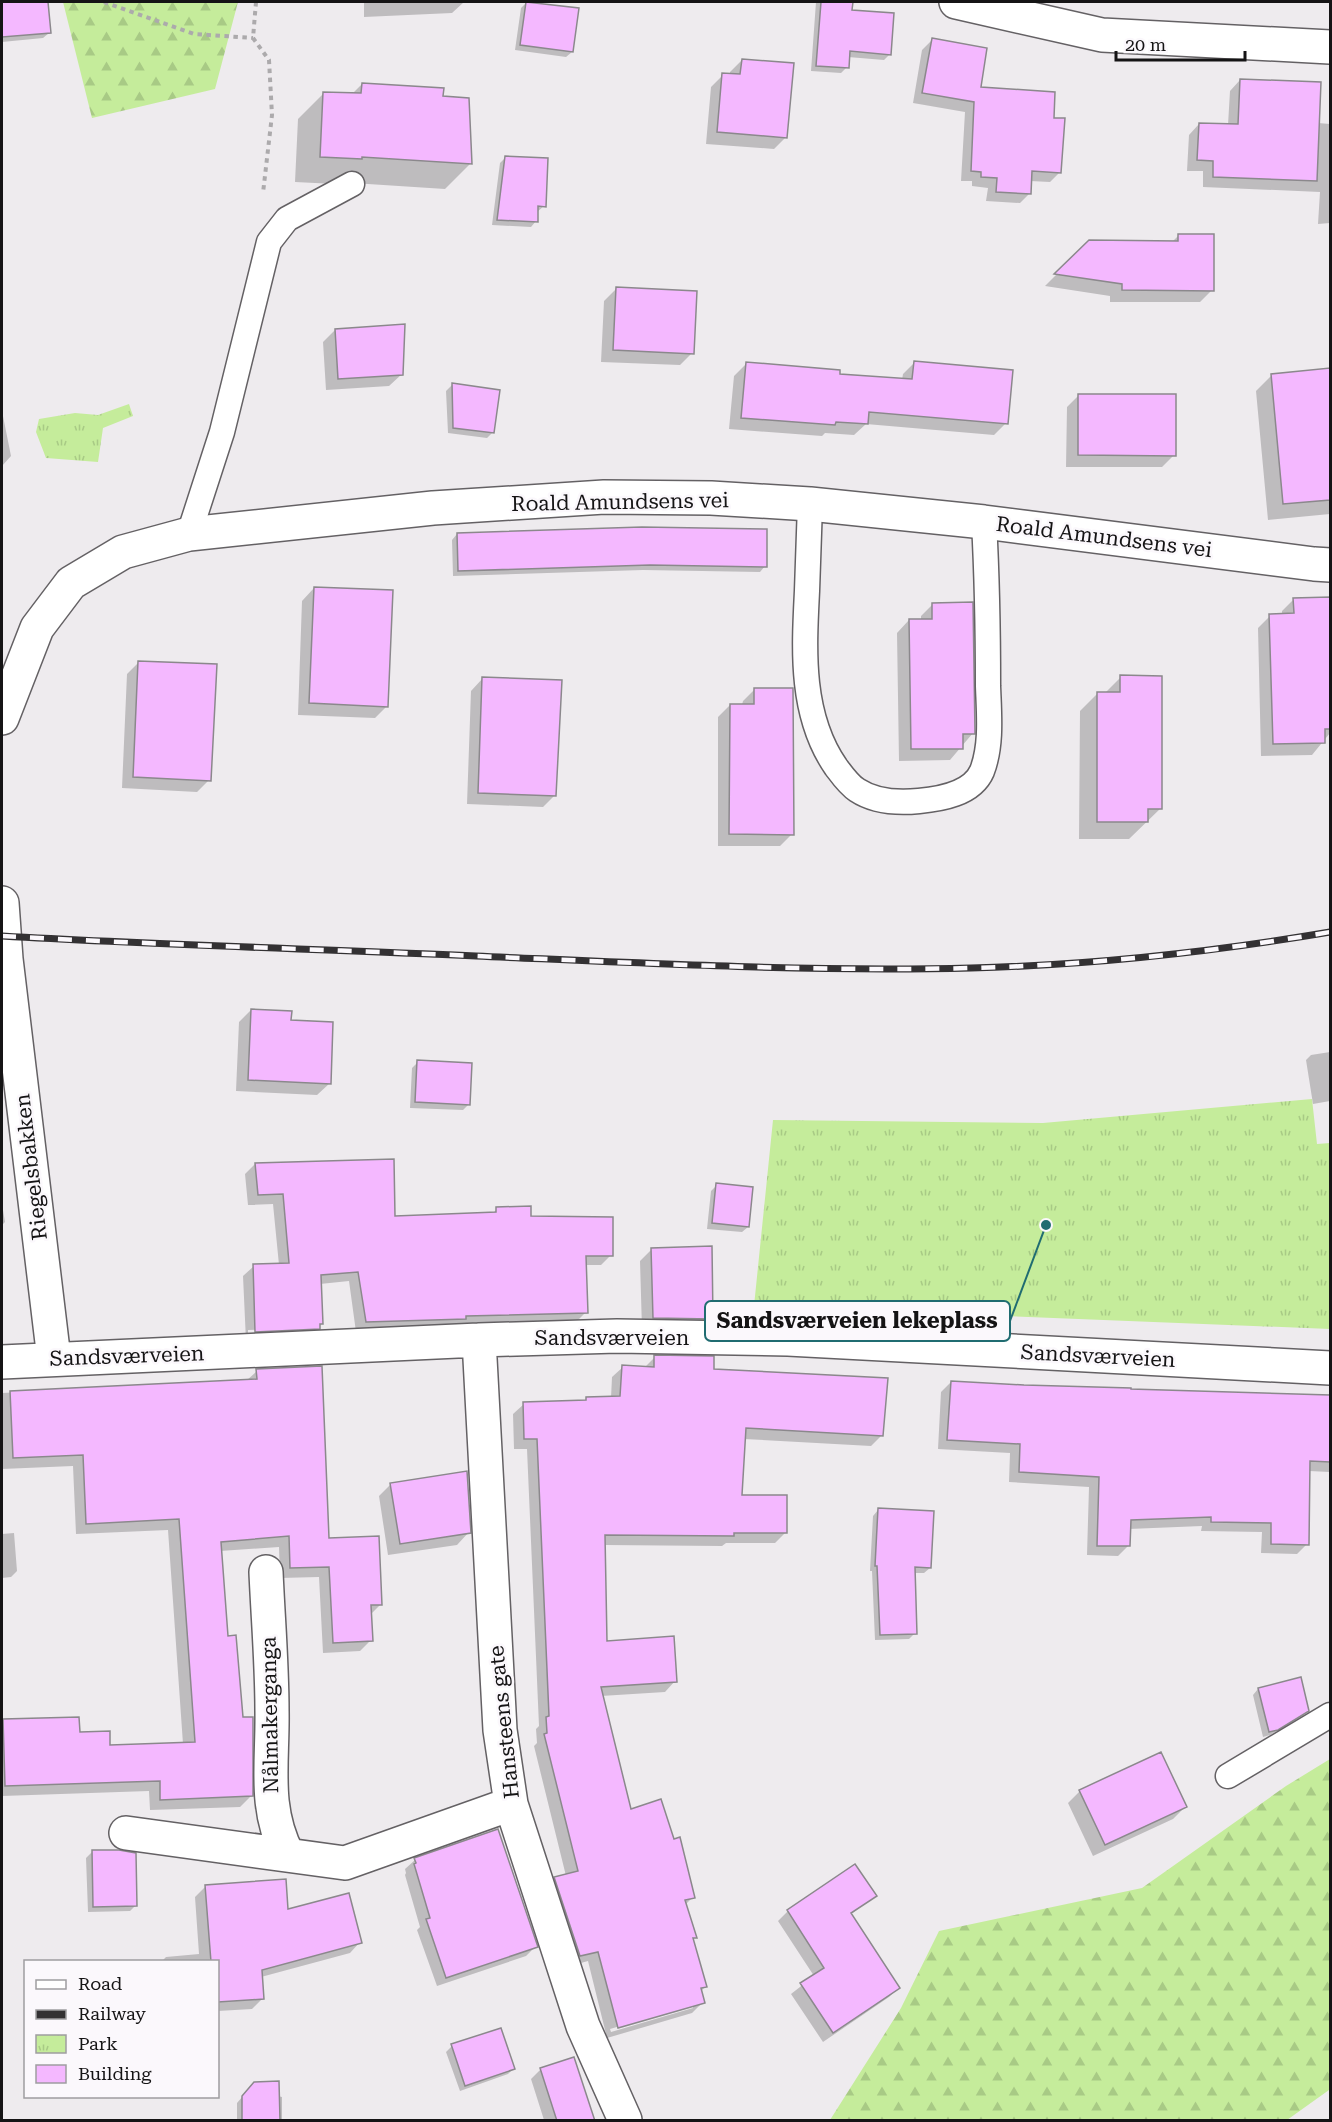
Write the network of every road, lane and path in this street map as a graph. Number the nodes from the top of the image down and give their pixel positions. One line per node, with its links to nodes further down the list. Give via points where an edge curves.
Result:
1 (104, 2): 4 (path, via 194,34)
2 (256, 2): 4 (path)
3 (956, 2): 5 (street, via 1102,35)
4 (253, 38): 7 (path, via 269,60 272,115 263,195)
5 (1330, 47)
6 (352, 184): 7 (lane, via 287,219)
7 (269, 242): 10 (lane, via 222,432)
8 (810, 504): 9 (street, Roald Amundsens vei); 9 (lane, via 804,646 815,726 830,759 857,790 878,799 901,802 936,800 969,788 981,774 989,749); 10 (street, Roald Amundsens vei, via 604,497 433,508)
9 (984, 522): 11 (street, Roald Amundsens vei)
10 (189, 534): 12 (street, Roald Amundsens vei, via 123,552 70,583 37,628)
11 (1330, 564)
12 (2, 718)
13 (2, 903): 15 (street, Riegelsbakken)
14 (479, 1340): 15 (street, Sandsværveien); 17 (street, Sandsværveien, via 617,1336 788,1340); 21 (street, Hansteens gate, via 500,1730)
15 (54, 1359): 16 (street, Sandsværveien)
16 (2, 1362)
17 (1330, 1368)
18 (266, 1572): 23 (street, Nålmakerganga, via 272,1710 271,1805 279,1838)
19 (1330, 1716): 20 (lane)
20 (1228, 1776)
21 (511, 1804): 23 (street, via 345,1863); 24 (street, Hansteens gate, via 583,2026)
22 (126, 1833): 23 (street)
23 (288, 1855)
24 (625, 2121)

